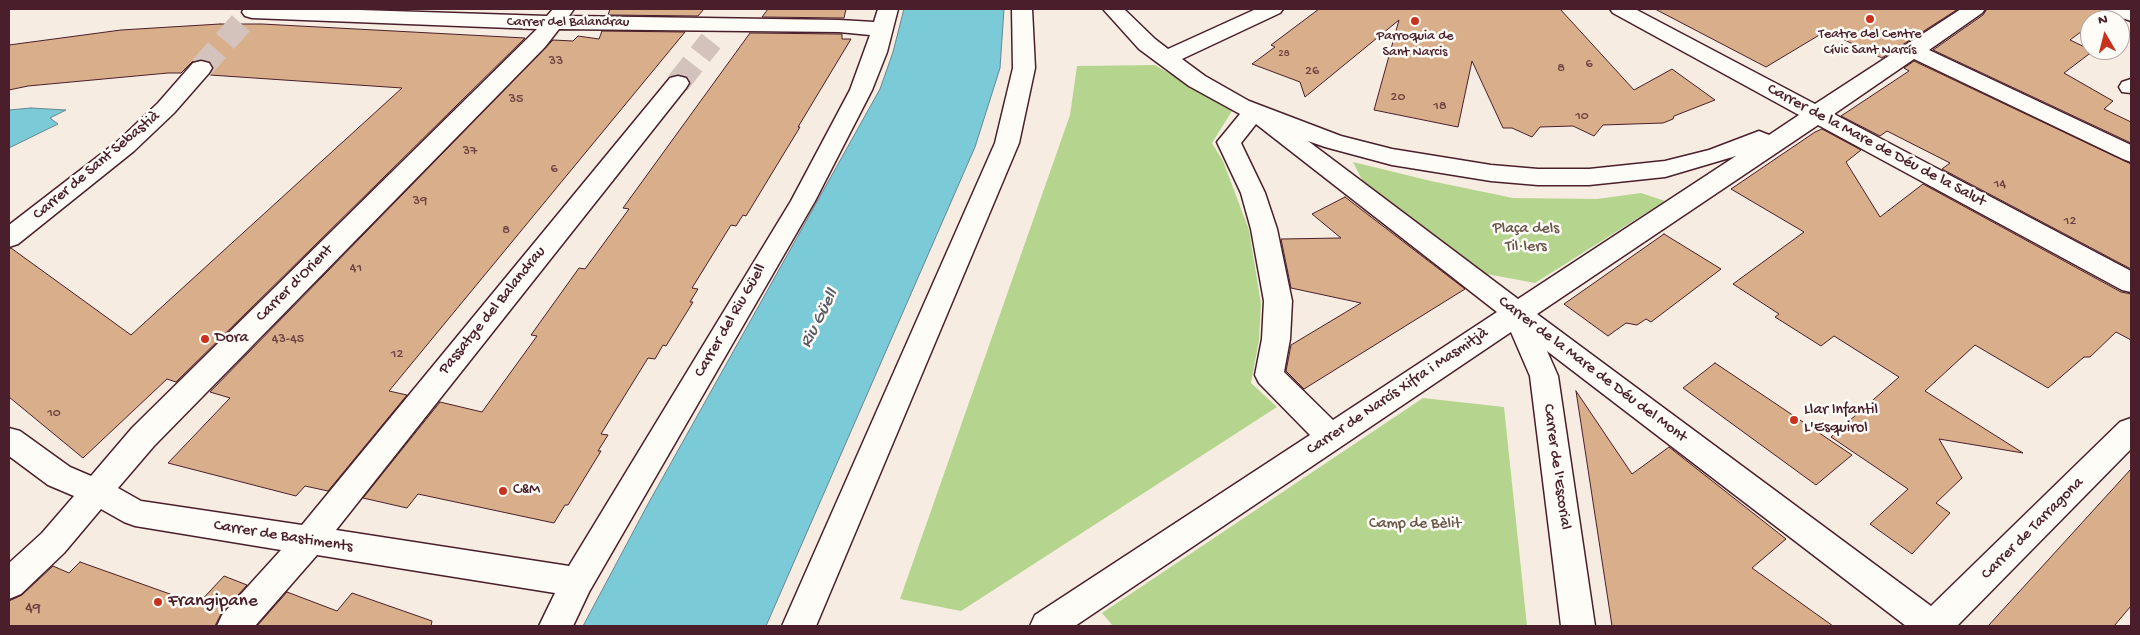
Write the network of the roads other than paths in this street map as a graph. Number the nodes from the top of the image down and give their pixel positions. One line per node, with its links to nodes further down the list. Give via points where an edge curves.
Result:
1 (1022, 9): 32 (street, via 1024,68 1007,143)
2 (1113, 9): 14 (street, via 1147,44)
3 (1273, 9): 14 (street)
4 (1620, 9): 18 (street, Carrer de la Mare de Déu de la Salut)
5 (1975, 9): 13 (street, Carrer de Narcís Xifra i Masmitjà)
6 (2115, 9): 9 (street)
7 (249, 14): 8 (street, Carrer del Balandrau, via 501,22)
8 (560, 15): 11 (street, Carrer del Balandrau); 26 (street, Carrer d'Orient, via 143,437)
9 (2131, 15)
10 (886, 19): 11 (street, Carrer del Balandrau, via 839,26); 28 (street, Carrer del Riu Güell, via 861,90 803,201)
11 (725, 24): 12 (street)
12 (711, 41)
13 (1912, 50): 18 (street, Carrer de Narcís Xifra i Masmitjà); 19 (street)
14 (1166, 58): 17 (street, via 1197,81)
15 (202, 68): 20 (street, Carrer de Sant Sebastià, via 126,146)
16 (678, 83): 27 (street, Passatge del Balandrau)
17 (1254, 111): 18 (street, via 1333,142 1392,157 1538,177 1589,177 1665,169 1717,155); 22 (street, Carrer de la Mare de Déu del Mont); 24 (street, via 1229,142 1259,211 1278,302 1276,339 1269,375)
18 (1816, 114): 21 (street, Carrer de la Mare de Déu de la Salut); 22 (street, Carrer de Narcís Xifra i Masmitjà)
19 (2131, 154)
20 (9, 238)
21 (2131, 283)
22 (1516, 313): 24 (street, Carrer de Narcís Xifra i Masmitjà); 34 (street, Carrer de l'Escorial, via 1544,376); 35 (street, Carrer de la Mare de Déu del Mont)
23 (2131, 430): 35 (street, Carrer de Tarragona)
24 (1331, 437): 33 (street, Carrer de Narcís Xifra i Masmitjà)
25 (9, 440): 26 (street, Carrer de Bastiments, via 59,476)
26 (96, 492): 27 (street, Carrer de Bastiments, via 135,513); 29 (street, Carrer d'Orient, via 53,544)
27 (310, 541): 28 (street, Carrer de Bastiments); 30 (street, Passatge del Balandrau)
28 (577, 582): 31 (street, Carrer del Riu Güell)
29 (9, 584)
30 (234, 626)
31 (556, 626)
32 (799, 626)
33 (1046, 626)
34 (1578, 626)
35 (1933, 626)

